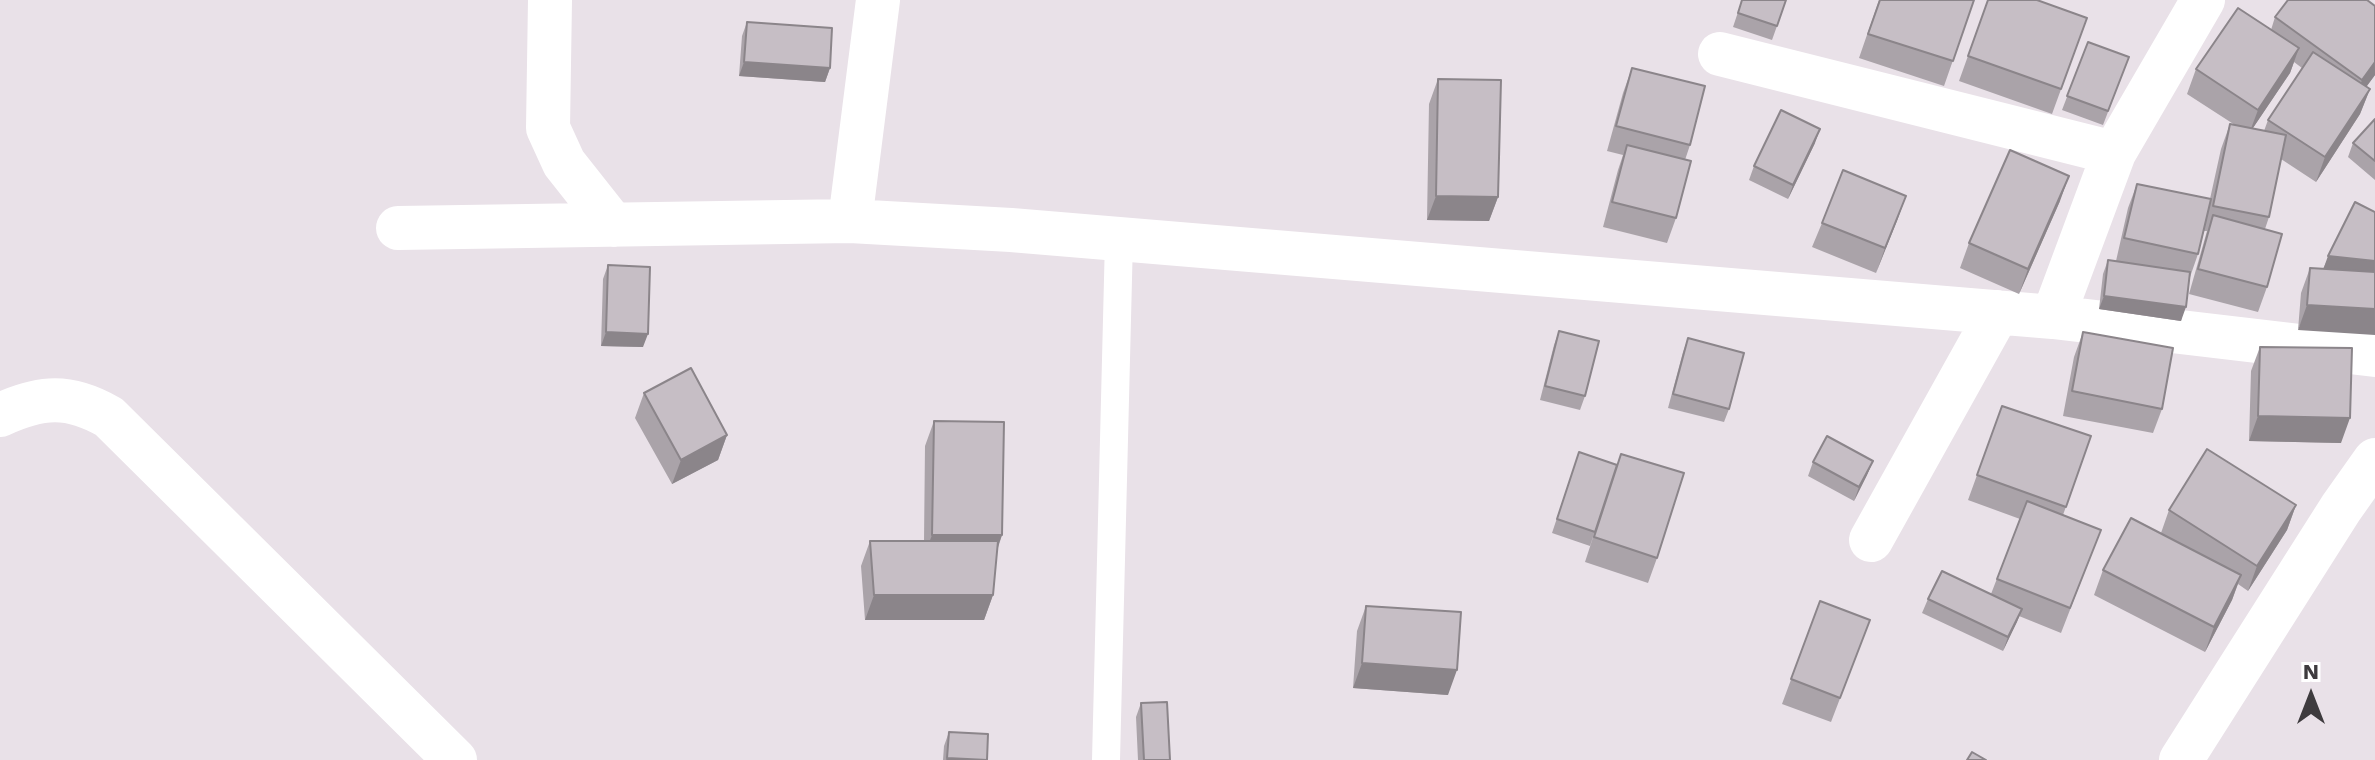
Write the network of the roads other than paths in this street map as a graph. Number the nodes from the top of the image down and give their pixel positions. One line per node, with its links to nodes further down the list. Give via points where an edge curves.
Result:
1 (550, 0): 7 (street, via 548,128 564,163)
2 (878, 0): 6 (street)
3 (2203, 0): 5 (street)
4 (1720, 54): 5 (street)
5 (2114, 153): 11 (street)
6 (850, 221): 7 (street); 9 (street)
7 (613, 225): 8 (street)
8 (398, 228)
9 (1119, 239): 10 (street); 18 (lane)
10 (1998, 312): 11 (street); 16 (street)
11 (2053, 317): 12 (street)
12 (2375, 355)
13 (0, 415): 17 (street, via 52,399 91,407 109,417)
14 (2375, 460): 15 (street)
15 (2358, 511): 19 (street)
16 (1871, 540)
17 (455, 760)
18 (1106, 760)
19 (2181, 760)

